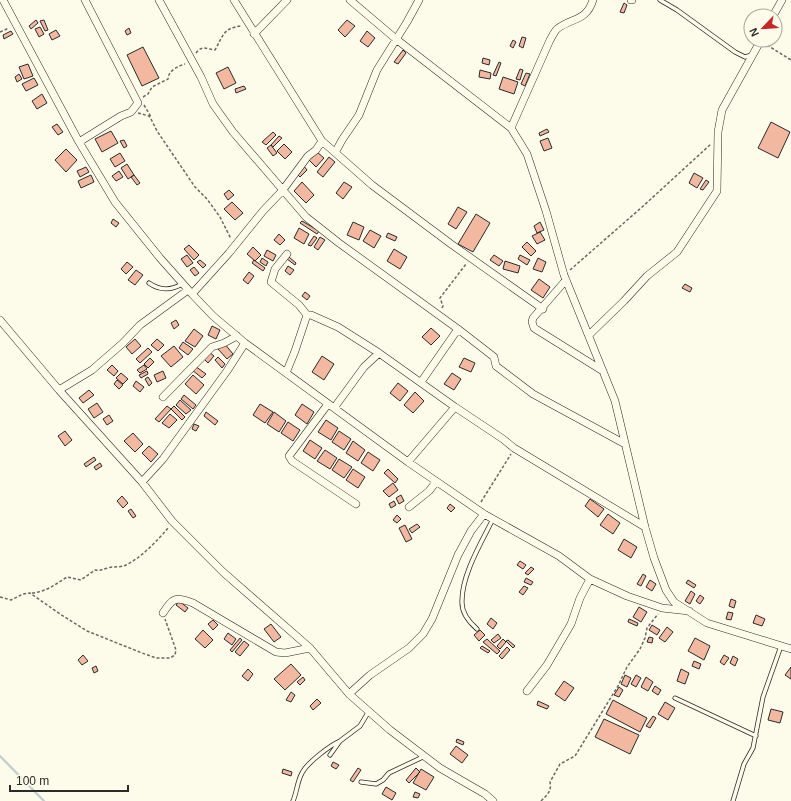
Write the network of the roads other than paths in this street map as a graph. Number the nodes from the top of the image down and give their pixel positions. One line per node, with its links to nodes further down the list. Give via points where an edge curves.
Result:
1 (3, 0): 16 (street)
2 (84, 0): 16 (street, via 138,103 131,112)
3 (159, 0): 18 (street, via 202,76 213,104)
4 (234, 0): 10 (street)
5 (287, 0): 10 (street)
6 (350, 0): 11 (street)
7 (419, 0): 11 (street)
8 (593, 0): 14 (street, via 584,16 556,30)
9 (660, 0): 13 (lane, via 735,52 745,57)
10 (254, 34): 15 (street)
11 (396, 39): 14 (street); 17 (street, via 377,70 358,115)
12 (756, 48): 13 (street)
13 (753, 54): 27 (street, via 722,110 718,137 718,190 677,252 647,276)
14 (511, 128): 20 (street, via 527,154)
15 (322, 140): 17 (street); 18 (street)
16 (79, 142): 22 (street, via 115,202)
17 (336, 151): 23 (street, via 372,184)
18 (282, 191): 22 (street, via 234,247); 26 (street, via 339,243)
19 (286, 254): 24 (street, via 275,269 271,282)
20 (565, 277): 23 (street); 27 (street)
21 (149, 283): 22 (lane, via 164,289)
22 (187, 289): 28 (street); 34 (street, via 140,325 123,344 92,370)
23 (543, 309): 31 (street, via 533,318 534,328)
24 (307, 315): 30 (street, via 311,314 338,327); 32 (street)
25 (0, 320): 34 (street)
26 (458, 328): 33 (street); 38 (street, via 494,357 496,366 533,394)
27 (589, 335): 31 (street)
28 (236, 336): 29 (street); 35 (street, via 212,347)
29 (245, 343): 32 (street); 40 (street, via 227,372 163,459)
30 (379, 353): 33 (street); 36 (street)
31 (603, 371): 38 (street, via 615,400)
32 (286, 373): 36 (street)
33 (421, 382): 37 (street)
34 (58, 390): 40 (street)
35 (163, 397)
36 (331, 406): 39 (street); 42 (street, via 289,456 292,461)
37 (455, 407): 39 (street); 46 (street, via 514,448)
38 (625, 444): 46 (street)
39 (408, 462): 41 (street)
40 (142, 482): 52 (street, via 172,521 223,572)
41 (436, 482): 43 (street); 44 (street)
42 (356, 504)
43 (409, 507)
44 (484, 514): 45 (street); 55 (street, via 458,554 432,619 423,634 409,648 370,675)
45 (493, 519): 47 (street, via 559,556); 50 (lane, via 463,587 464,612)
46 (645, 527): 48 (street, via 666,590 674,602)
47 (590, 579): 48 (street, via 662,608); 54 (street, via 570,624 547,665)
48 (689, 611): 51 (street, via 707,623)
49 (163, 613): 52 (street, via 171,602 181,598 276,652 285,653)
50 (477, 629)
51 (781, 646): 53 (street); 58 (lane, via 763,697)
52 (310, 648): 55 (street)
53 (791, 649)
54 (527, 691)
55 (349, 694): 57 (street)
56 (676, 698): 58 (lane)
57 (369, 711): 59 (lane, via 360,726); 61 (street)
58 (756, 736): 65 (lane)
59 (340, 741): 60 (lane); 63 (lane, via 330,746 301,774)
60 (330, 755)
61 (425, 756): 62 (lane, via 389,773 376,784); 64 (street)
62 (361, 782)
63 (293, 801)
64 (493, 801)
65 (733, 801)

